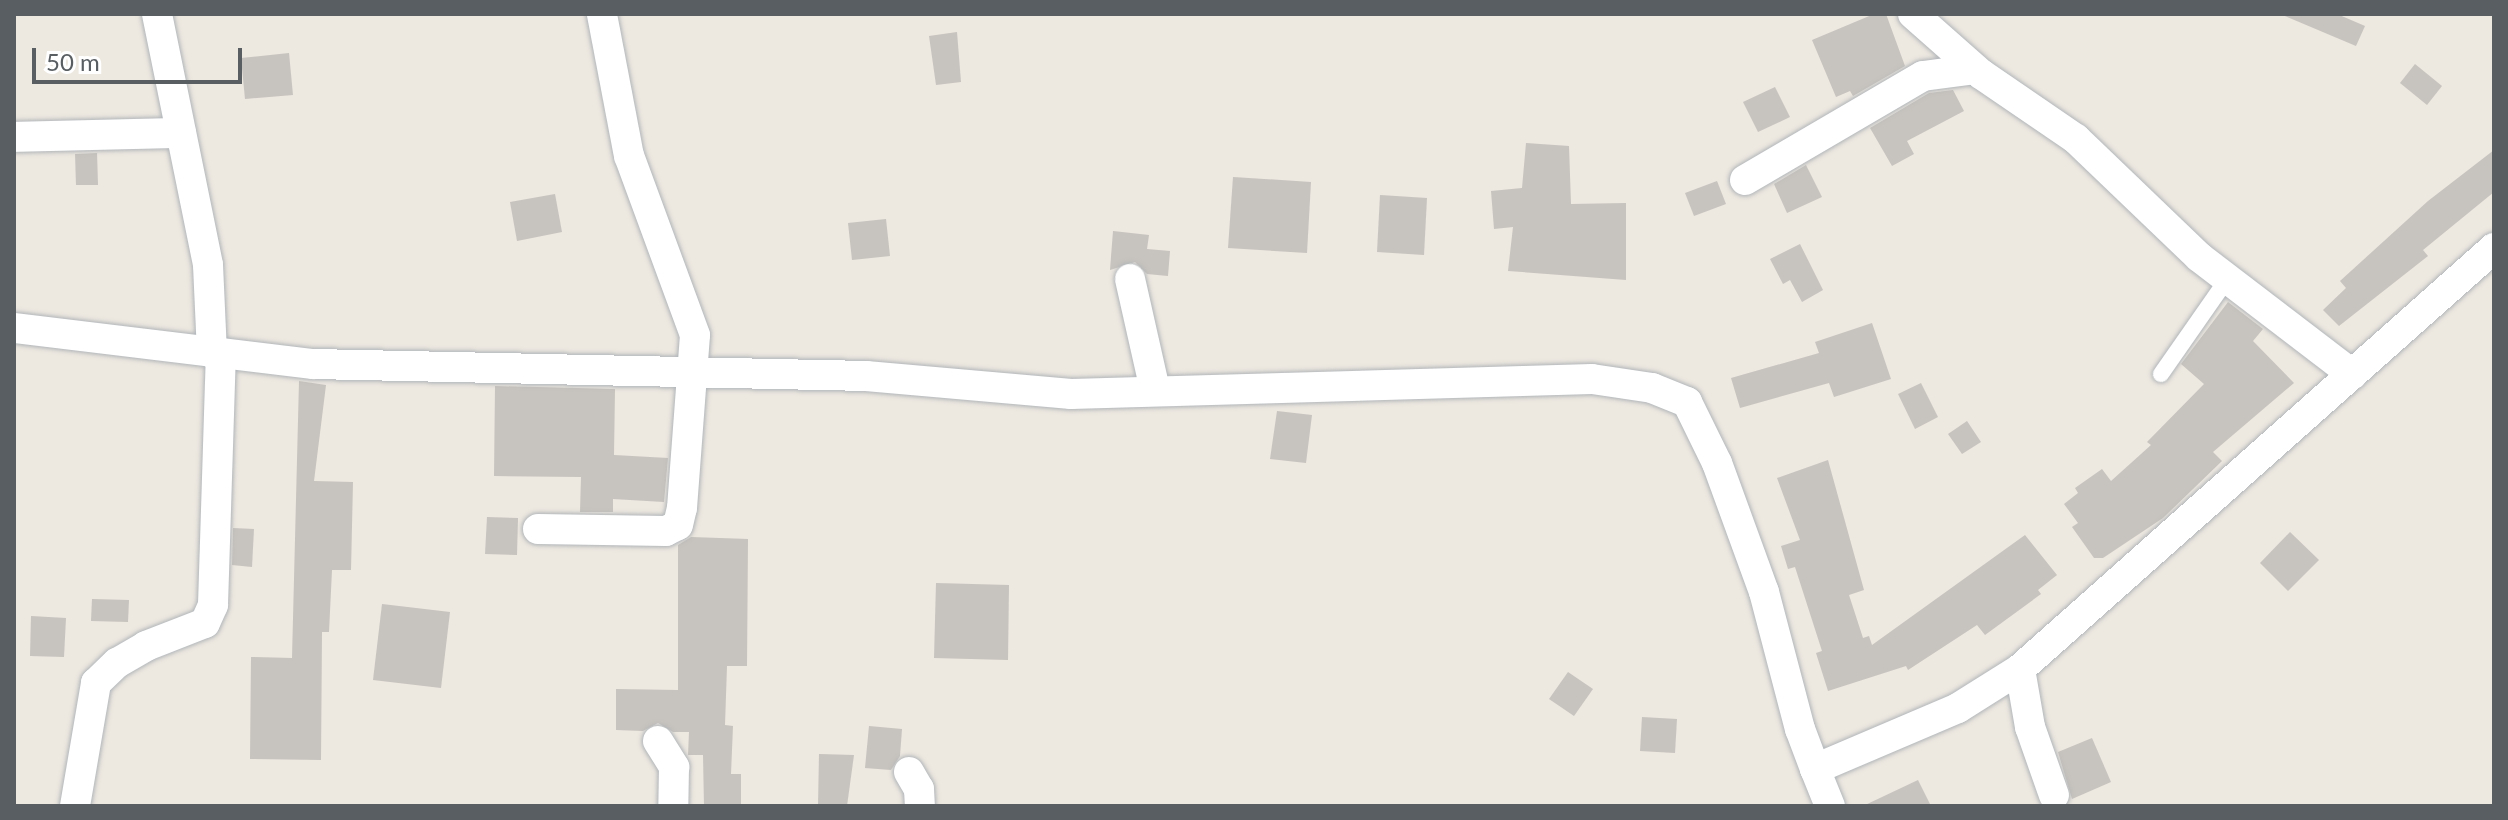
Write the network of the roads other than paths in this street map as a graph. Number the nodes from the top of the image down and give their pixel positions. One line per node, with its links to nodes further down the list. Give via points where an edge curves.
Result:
1 (157, 14): 5 (street)
2 (602, 14): 13 (street, via 629,156 695,335)
3 (1913, 14): 4 (street)
4 (1975, 69): 7 (street, via 1923,76); 9 (street, via 2076,139 2143,207)
5 (181, 133): 6 (street); 12 (street, via 208,265)
6 (14, 137)
7 (1745, 180)
8 (2494, 248): 15 (street)
9 (2228, 278): 14 (lane); 15 (street)
10 (1130, 279): 16 (street)
11 (14, 328): 12 (street)
12 (217, 354): 13 (street, via 313,364); 23 (street, via 213,605 205,623 146,646 96,683)
13 (693, 373): 16 (street, via 866,376 1071,394); 17 (street, via 678,525 666,531)
14 (2161, 374)
15 (2352, 374): 18 (street)
16 (1155, 390): 20 (street, via 1592,379 1652,388 1687,402 1717,463 1764,592)
17 (538, 529)
18 (2020, 669): 20 (street, via 1958,708); 22 (street, via 2030,727)
19 (658, 741): 24 (street, via 674,767)
20 (1815, 769): 26 (street)
21 (909, 772): 25 (street, via 919,789)
22 (2054, 795)
23 (75, 806)
24 (673, 806)
25 (920, 806)
26 (1830, 806)

